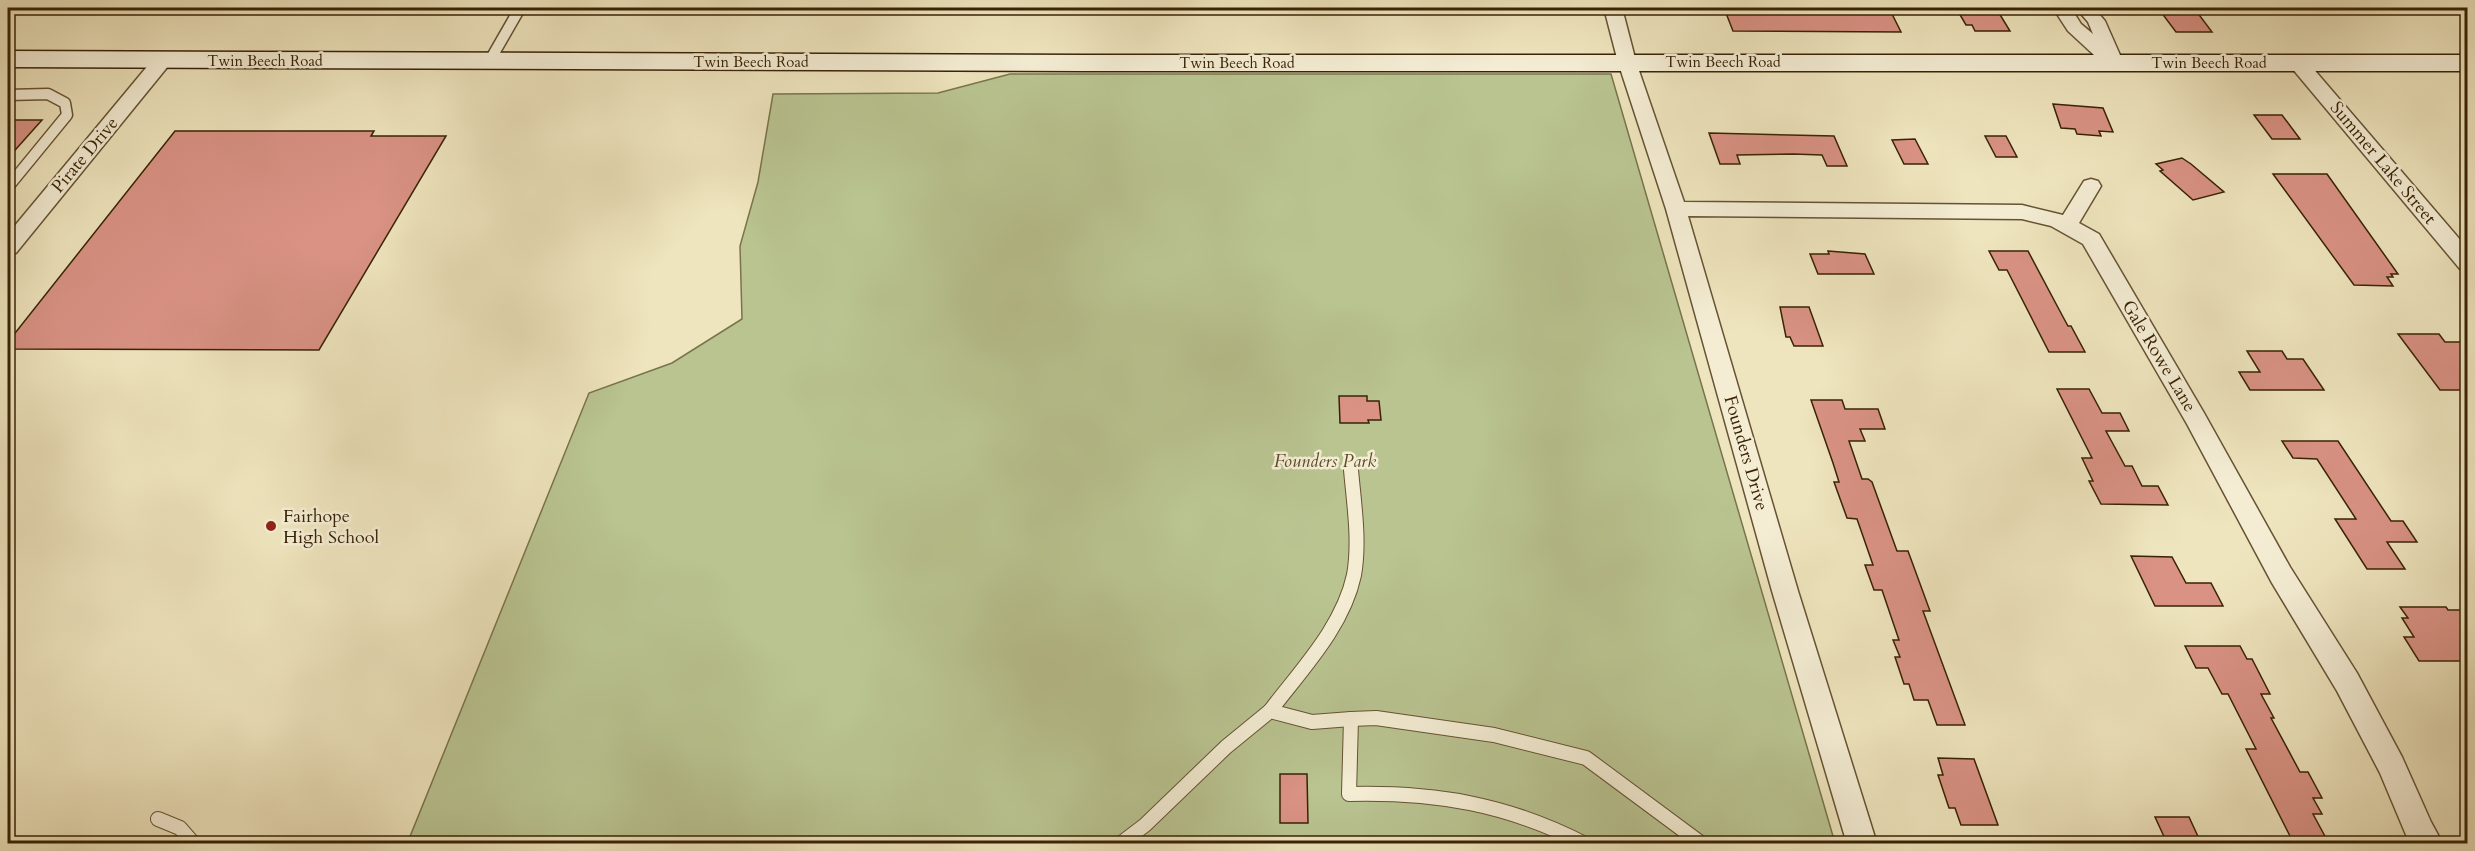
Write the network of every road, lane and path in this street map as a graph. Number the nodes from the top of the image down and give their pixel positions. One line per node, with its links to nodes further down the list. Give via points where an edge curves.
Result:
1 (520, 8): 7 (lane)
2 (1613, 8): 8 (street, Founders Drive)
3 (2062, 8): 9 (street, via 2074,27)
4 (2085, 8): 9 (street, via 2096,21)
5 (8, 59): 6 (street, Twin Beech Road)
6 (162, 61): 7 (street, Twin Beech Road); 17 (street, Pirate Drive)
7 (489, 62): 8 (street, Twin Beech Road)
8 (1627, 62): 9 (street, Twin Beech Road); 15 (street, Founders Drive)
9 (2114, 63): 10 (street, Twin Beech Road)
10 (2298, 63): 11 (street, Twin Beech Road); 18 (street, Summer Lake Street)
11 (2468, 63)
12 (8, 95): 14 (lane, via 48,94 65,103 67,115)
13 (2091, 186): 16 (street)
14 (8, 187)
15 (1676, 209): 16 (street, Gale Rowe Lane, via 2022,212); 27 (street, Founders Drive)
16 (2068, 224): 28 (street, Gale Rowe Lane, via 2091,238 2101,253 2282,575 2347,682)
17 (8, 248)
18 (2468, 264)
19 (1351, 470): 20 (lane, via 1356,545 1351,587 1337,620)
20 (1270, 711): 21 (lane, via 1312,722); 24 (lane, via 1226,747 1145,825)
21 (1351, 719): 25 (lane, via 1349,794 1395,792 1483,802 1552,825); 26 (lane, via 1376,718 1494,735 1586,758)
22 (158, 819): 23 (lane, via 180,828)
23 (194, 843)
24 (1120, 843)
25 (1585, 843)
26 (1702, 843)
27 (1862, 843)
28 (2428, 843)

